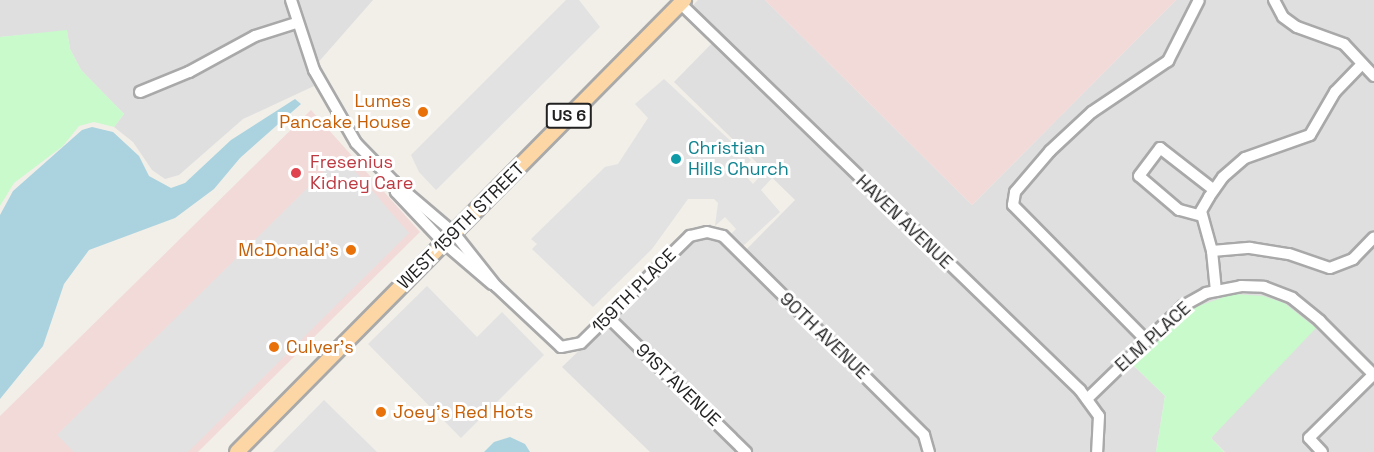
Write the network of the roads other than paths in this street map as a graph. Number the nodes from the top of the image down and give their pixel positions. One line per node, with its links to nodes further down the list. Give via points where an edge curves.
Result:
1 (291, 0): 5 (street)
2 (1199, 0): 17 (street, via 1168,61 1084,119 1015,192 1013,205)
3 (1274, 0): 6 (street, via 1283,17 1298,27 1344,44)
4 (683, 2): 13 (main road, WEST 159TH STREET / US 6); 19 (street, HAVEN AVENUE)
5 (296, 23): 8 (street, via 239,43 189,72); 13 (street, via 314,70 356,143)
6 (1362, 64): 7 (street); 9 (street, via 1335,92 1310,135 1245,158)
7 (1374, 76)
8 (140, 92)
9 (1214, 190): 10 (street, via 1201,211); 10 (street, via 1160,148 1139,176 1179,210)
10 (1202, 216): 14 (street)
11 (707, 232): 16 (street, 159TH PLACE, via 690,236); 22 (street, 90TH AVENUE, via 723,237 916,426 924,435)
12 (1374, 237): 14 (street, via 1353,259 1330,268 1289,254 1250,248)
13 (449, 238): 16 (street, 159TH PLACE, via 561,347 581,343); 20 (main road, WEST 159TH STREET / US 6)
14 (1212, 250): 15 (street)
15 (1216, 291): 17 (street, ELM PLACE, via 1182,306); 18 (street, ELM PLACE, via 1264,287 1292,298)
16 (609, 318): 21 (street, 91ST AVENUE)
17 (1147, 341): 19 (street, ELM PLACE)
18 (1374, 375): 24 (street, via 1309,438)
19 (1087, 399): 23 (street, HAVEN AVENUE, via 1099,416)
20 (237, 452)
21 (746, 452)
22 (929, 452)
23 (1097, 452)
24 (1322, 452)

